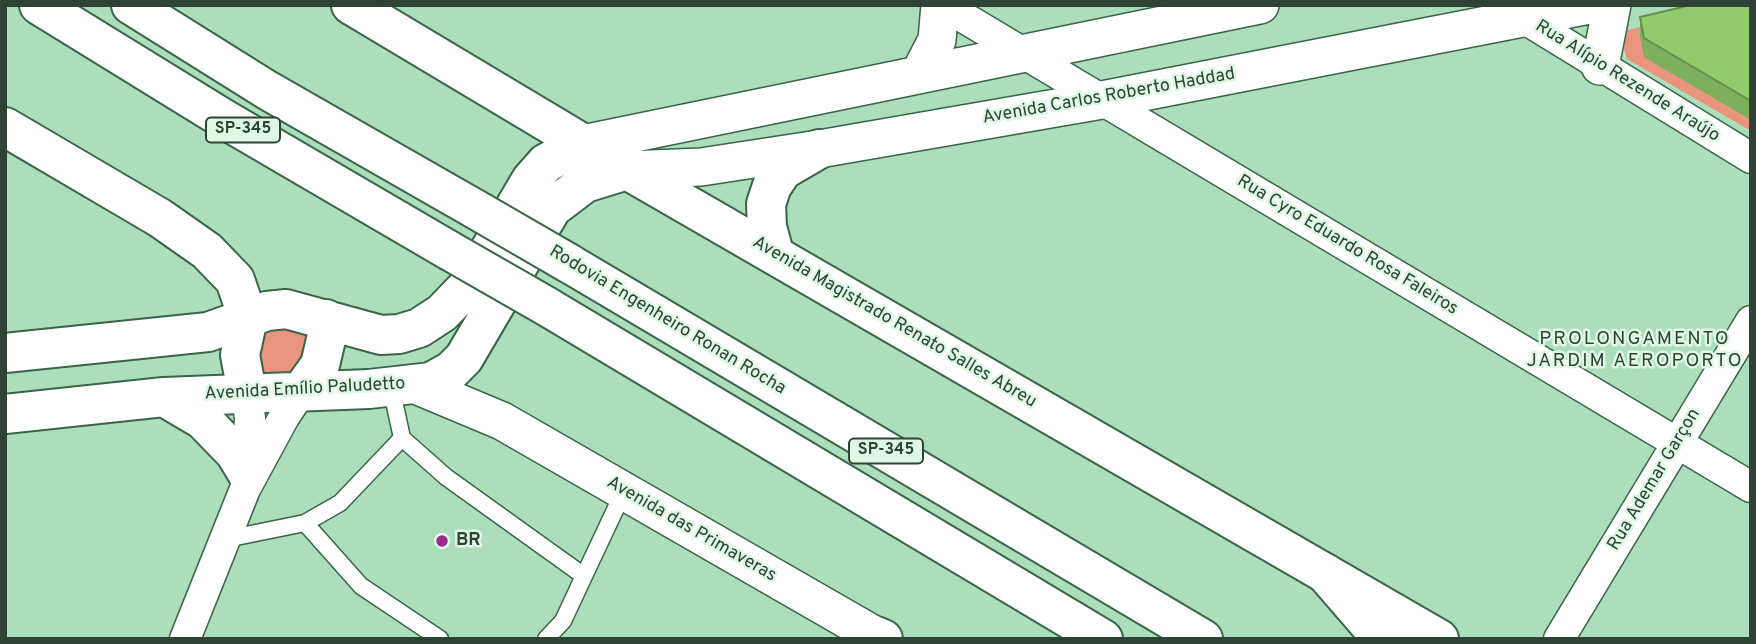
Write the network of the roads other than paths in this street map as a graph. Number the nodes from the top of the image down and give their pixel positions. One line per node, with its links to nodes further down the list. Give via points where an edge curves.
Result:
1 (39, 5): 44 (main road, SP-345, bridge)
2 (131, 5): 45 (main road, Rodovia Engenheiro Ronan Rocha / SP-345, bridge, via 267,90)
3 (351, 5): 14 (main road, Avenida Magistrado Renato Salles Abreu)
4 (942, 5): 9 (street, Rua Cyro Eduardo Rosa Faleiros); 11 (street, via 937,40)
5 (1260, 5): 9 (street)
6 (1589, 5): 8 (street, Avenida Carlos Roberto Haddad)
7 (1612, 5): 10 (street)
8 (1514, 12): 10 (street, Rua Alípio Rezende Araújo); 12 (street, Avenida Carlos Roberto Haddad)
9 (1023, 52): 11 (street); 12 (street, Rua Cyro Eduardo Rosa Faleiros)
10 (1600, 66): 16 (street, Rua Alípio Rezende Araújo)
11 (920, 73): 14 (street)
12 (1102, 100): 15 (street, Avenida Carlos Roberto Haddad); 32 (street, Rua Cyro Eduardo Rosa Faleiros)
13 (5, 127): 19 (main road, via 160,218 207,251 236,280)
14 (582, 144): 17 (main road, Avenida Magistrado Renato Salles Abreu); 22 (main road, via 546,163 531,180 469,285 442,313)
15 (819, 149): 17 (street, Avenida Carlos Roberto Haddad, via 701,167); 18 (main road, via 783,170 772,187 766,204)
16 (1751, 158)
17 (627, 170): 18 (main road, Avenida Magistrado Renato Salles Abreu); 24 (main road, Avenida Emílio Paludetto, via 585,183 552,208)
18 (774, 253): 38 (main road, Avenida Magistrado Renato Salles Abreu)
19 (248, 318): 20 (main road, via 286,309); 23 (main road, via 208,332); 27 (main road, via 240,355)
20 (326, 319): 22 (main road, via 381,335); 26 (main road, via 320,365)
21 (1751, 321): 32 (street, Rua Ademar Garçon)
22 (419, 328): 24 (main road, via 447,342)
23 (5, 353)
24 (464, 358): 25 (main road, Avenida Emílio Paludetto, via 442,377); 30 (street, Avenida das Primaveras)
25 (403, 386): 26 (main road, Avenida Emílio Paludetto); 30 (street, Avenida das Primaveras); 31 (lane)
26 (302, 390): 27 (main road, Avenida Emílio Paludetto); 33 (street)
27 (247, 392): 28 (main road, Avenida Emílio Paludetto); 33 (street)
28 (164, 397): 29 (main road, Avenida Emílio Paludetto); 33 (main road, via 203,419 235,453)
29 (5, 414)
30 (502, 421): 35 (street, Avenida das Primaveras)
31 (402, 438): 36 (lane, via 340,503); 39 (lane, via 446,477)
32 (1677, 444): 34 (street, Rua Cyro Eduardo Rosa Faleiros); 48 (street, Rua Ademar Garçon)
33 (246, 481): 37 (street)
34 (1751, 487)
35 (624, 491): 39 (lane); 40 (street, Avenida das Primaveras)
36 (305, 523): 37 (lane); 42 (lane, via 361,586)
37 (226, 539): 41 (street)
38 (1325, 573): 46 (main road); 47 (main road, Avenida Magistrado Renato Salles Abreu)
39 (584, 576): 43 (lane, via 563,621)
40 (878, 638)
41 (185, 639)
42 (440, 639)
43 (546, 639)
44 (1102, 639)
45 (1203, 639)
46 (1382, 639)
47 (1439, 639)
48 (1559, 639)

